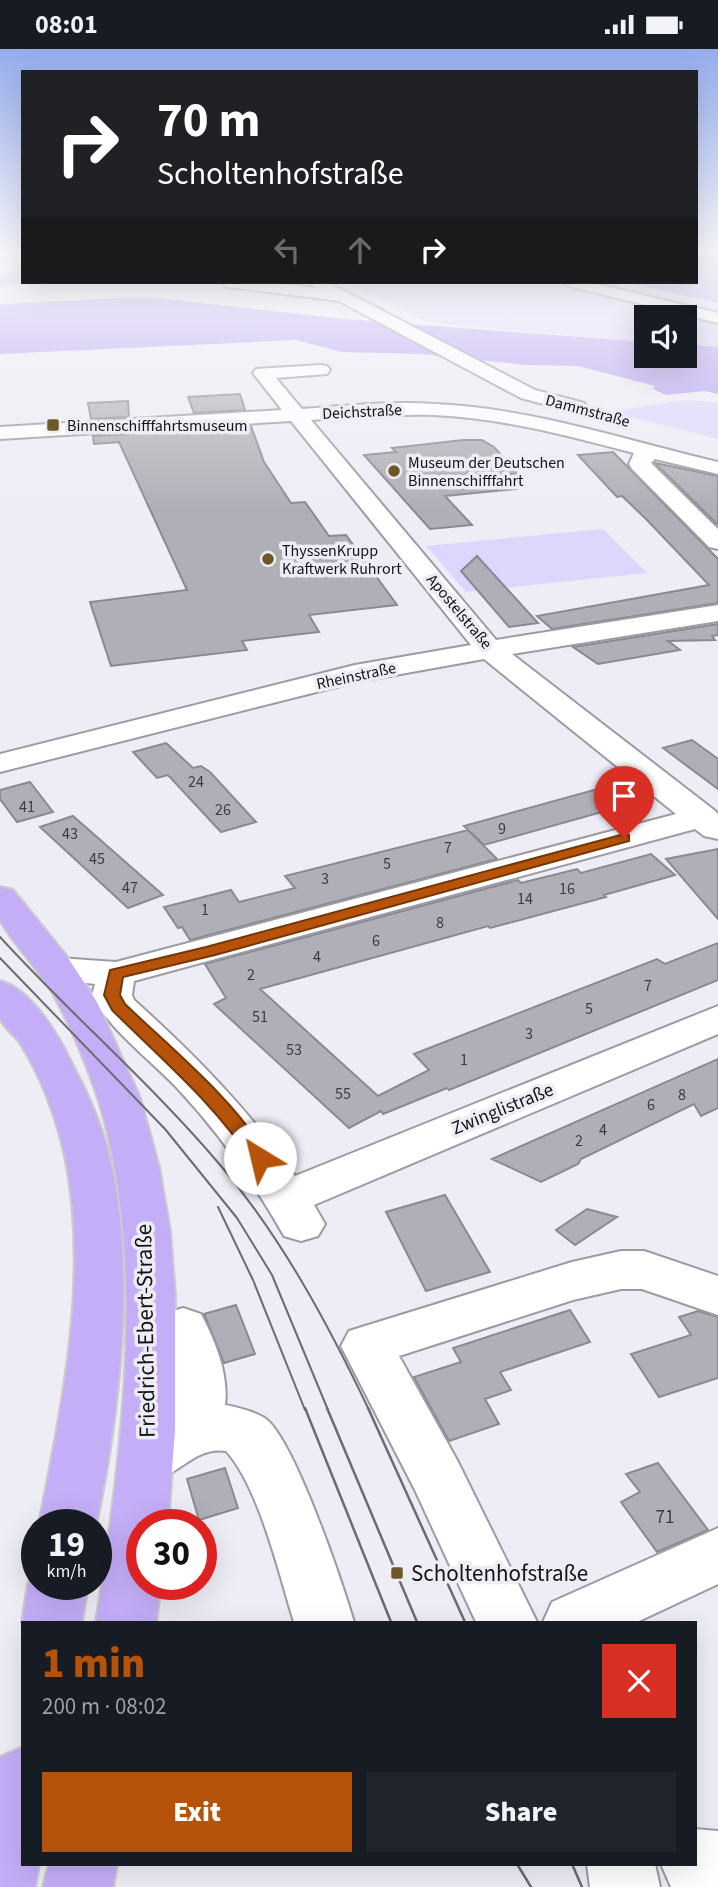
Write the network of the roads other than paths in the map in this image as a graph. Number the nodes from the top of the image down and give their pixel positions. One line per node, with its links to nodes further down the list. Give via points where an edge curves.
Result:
1 (423, 337): 3 (street, Dammstraße, via 528,394)
2 (321, 370): 4 (street, Apostelstraße, via 262,373)
3 (596, 412)
4 (296, 415): 6 (street, Deichstraße); 8 (street, Deichstraße, via 467,410); 12 (street, Apostelstraße)
5 (0, 420): 6 (street, via 126,412)
6 (145, 424): 7 (street, Deichstraße)
7 (0, 433)
8 (651, 453): 9 (street, Deichstraße); 10 (street, via 642,457 640,464)
9 (718, 468)
10 (718, 542)
11 (718, 613): 12 (street, Rheinstraße)
12 (489, 649): 13 (street, Rheinstraße, via 355,674); 14 (street, Apostelstraße)
13 (0, 763)
14 (710, 824): 17 (street)
15 (0, 898): 16 (main road, Friedrich-Ebert-Straße)
16 (59, 971): 17 (street); 22 (main road, Friedrich-Ebert-Straße, via 104,1064 132,1149 145,1227 150,1371)
17 (116, 974): 19 (street, Zwinglistraße, via 112,995 118,1007 247,1139 293,1211)
18 (0, 993): 23 (main road, via 40,1042 70,1101 94,1185 99,1271 85,1425)
19 (718, 1019)
20 (718, 1296): 29 (street, via 644,1270 621,1270 367,1346)
21 (183, 1328): 22 (street, via 201,1385 198,1407)
22 (164, 1447): 27 (main road, Friedrich-Ebert-Straße); 28 (street, via 203,1427 225,1427 248,1435 270,1472)
23 (71, 1509)
24 (718, 1555): 30 (street)
25 (55, 1600): 26 (main road)
26 (52, 1621)
27 (126, 1621)
28 (324, 1621)
29 (507, 1621)
30 (575, 1621)
31 (20, 1806): 36 (main road)
32 (697, 1863): 33 (street)
33 (718, 1865)
34 (83, 1866): 37 (main road)
35 (621, 1866): 38 (street)
36 (0, 1887)
37 (78, 1887)
38 (625, 1887)

